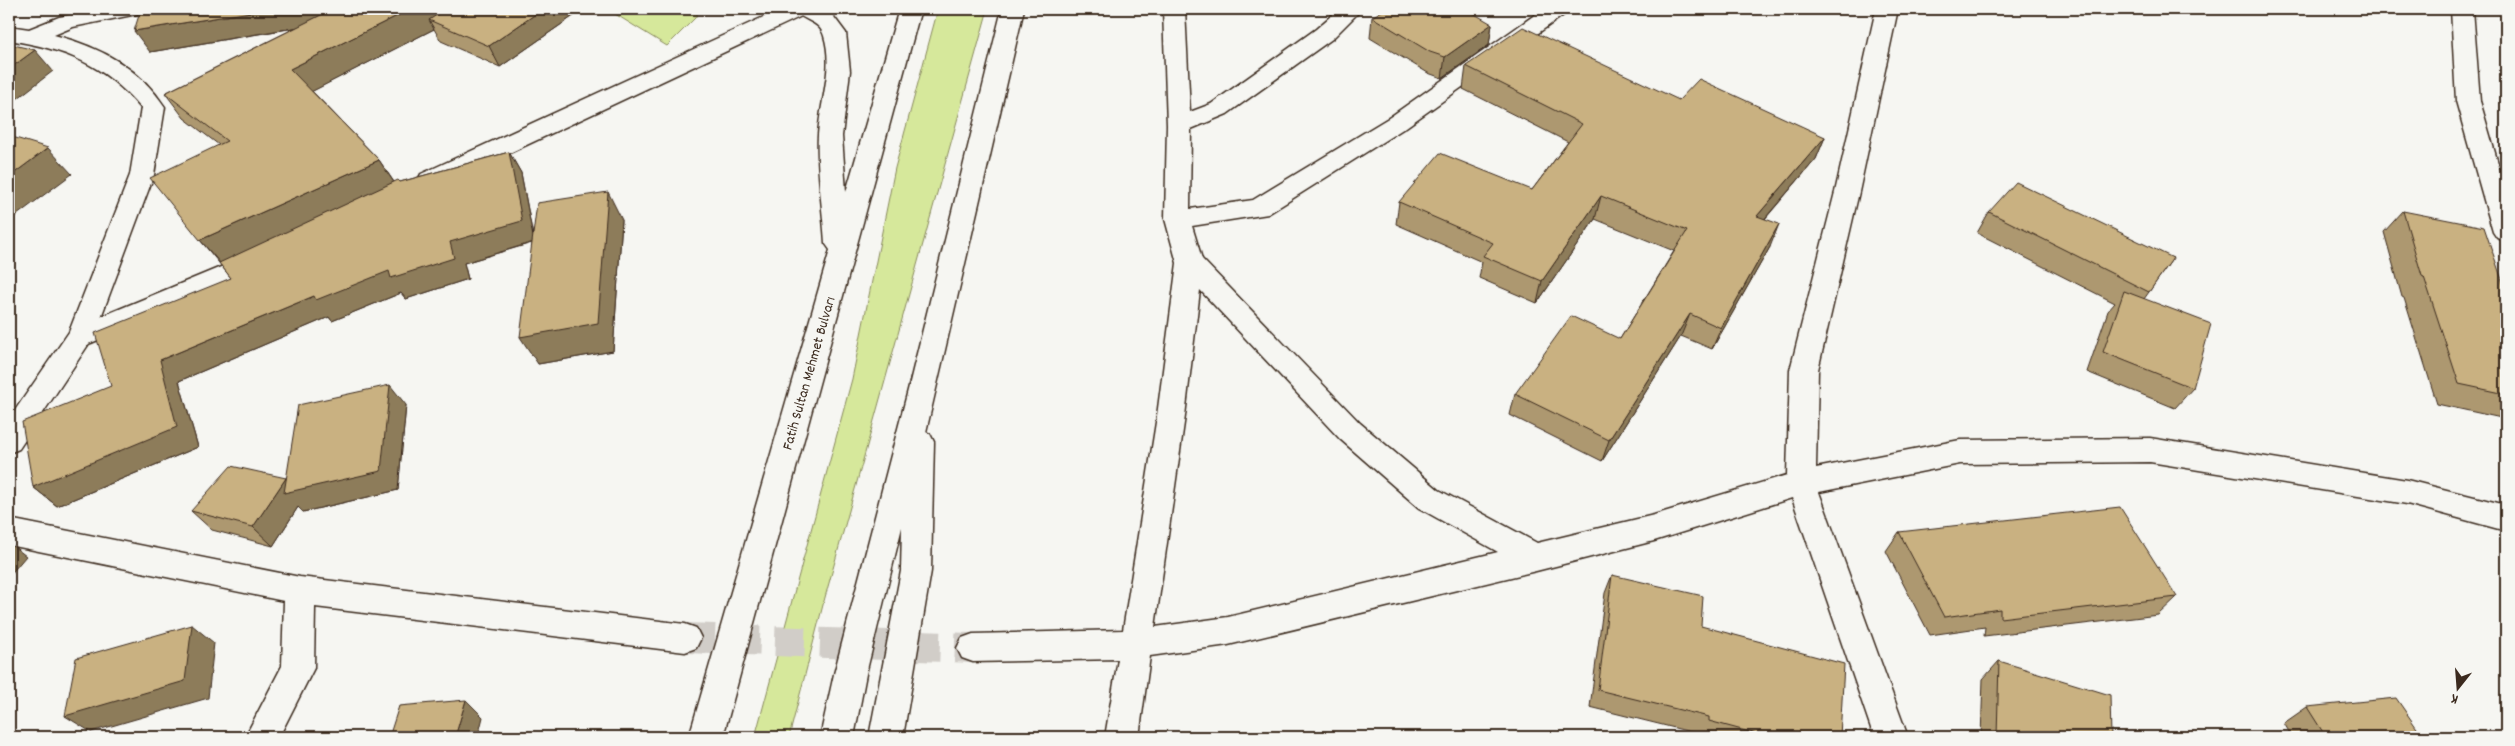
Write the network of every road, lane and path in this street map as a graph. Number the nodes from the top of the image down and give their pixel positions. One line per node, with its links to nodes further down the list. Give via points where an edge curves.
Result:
1 (129, 9): 11 (main road)
2 (798, 9): 13 (main road)
3 (804, 9): 18 (main road, via 823,18 835,33 838,54 839,71 830,136)
4 (910, 9): 18 (main road, Fatih Sultan Mehmet Bulvarı)
5 (1013, 9): 20 (main road)
6 (1174, 9): 12 (main road)
7 (1351, 9): 12 (main road, via 1324,34 1219,109)
8 (1557, 9): 14 (main road, via 1398,122 1259,208)
9 (1887, 9): 22 (main road, via 1804,370)
10 (2462, 9): 15 (main road, via 2468,100)
11 (20, 34): 19 (main road, via 86,52 161,103 142,175)
12 (1179, 125): 14 (main road)
13 (409, 190)
14 (1177, 219): 17 (main road)
15 (2506, 232)
16 (282, 250): 19 (main road)
17 (1190, 263): 25 (main road, via 1350,431 1421,493); 28 (main road, via 1171,416)
18 (839, 264): 31 (main road, Fatih Sultan Mehmet Bulvarı)
19 (81, 336): 21 (main road)
20 (922, 390): 32 (main road); 33 (main road, via 916,572)
21 (9, 441)
22 (1801, 483): 23 (main road, via 1960,452 2150,450 2408,492); 25 (main road, via 1654,528); 35 (main road)
23 (2506, 518)
24 (9, 532): 26 (main road)
25 (1536, 558): 28 (main road, via 1228,631)
26 (300, 591): 27 (main road); 30 (main road, via 298,668)
27 (684, 638)
28 (1134, 644): 29 (main road); 34 (main road)
29 (973, 648)
30 (262, 737)
31 (706, 737)
32 (837, 737)
33 (886, 737)
34 (1122, 737)
35 (1891, 737)

